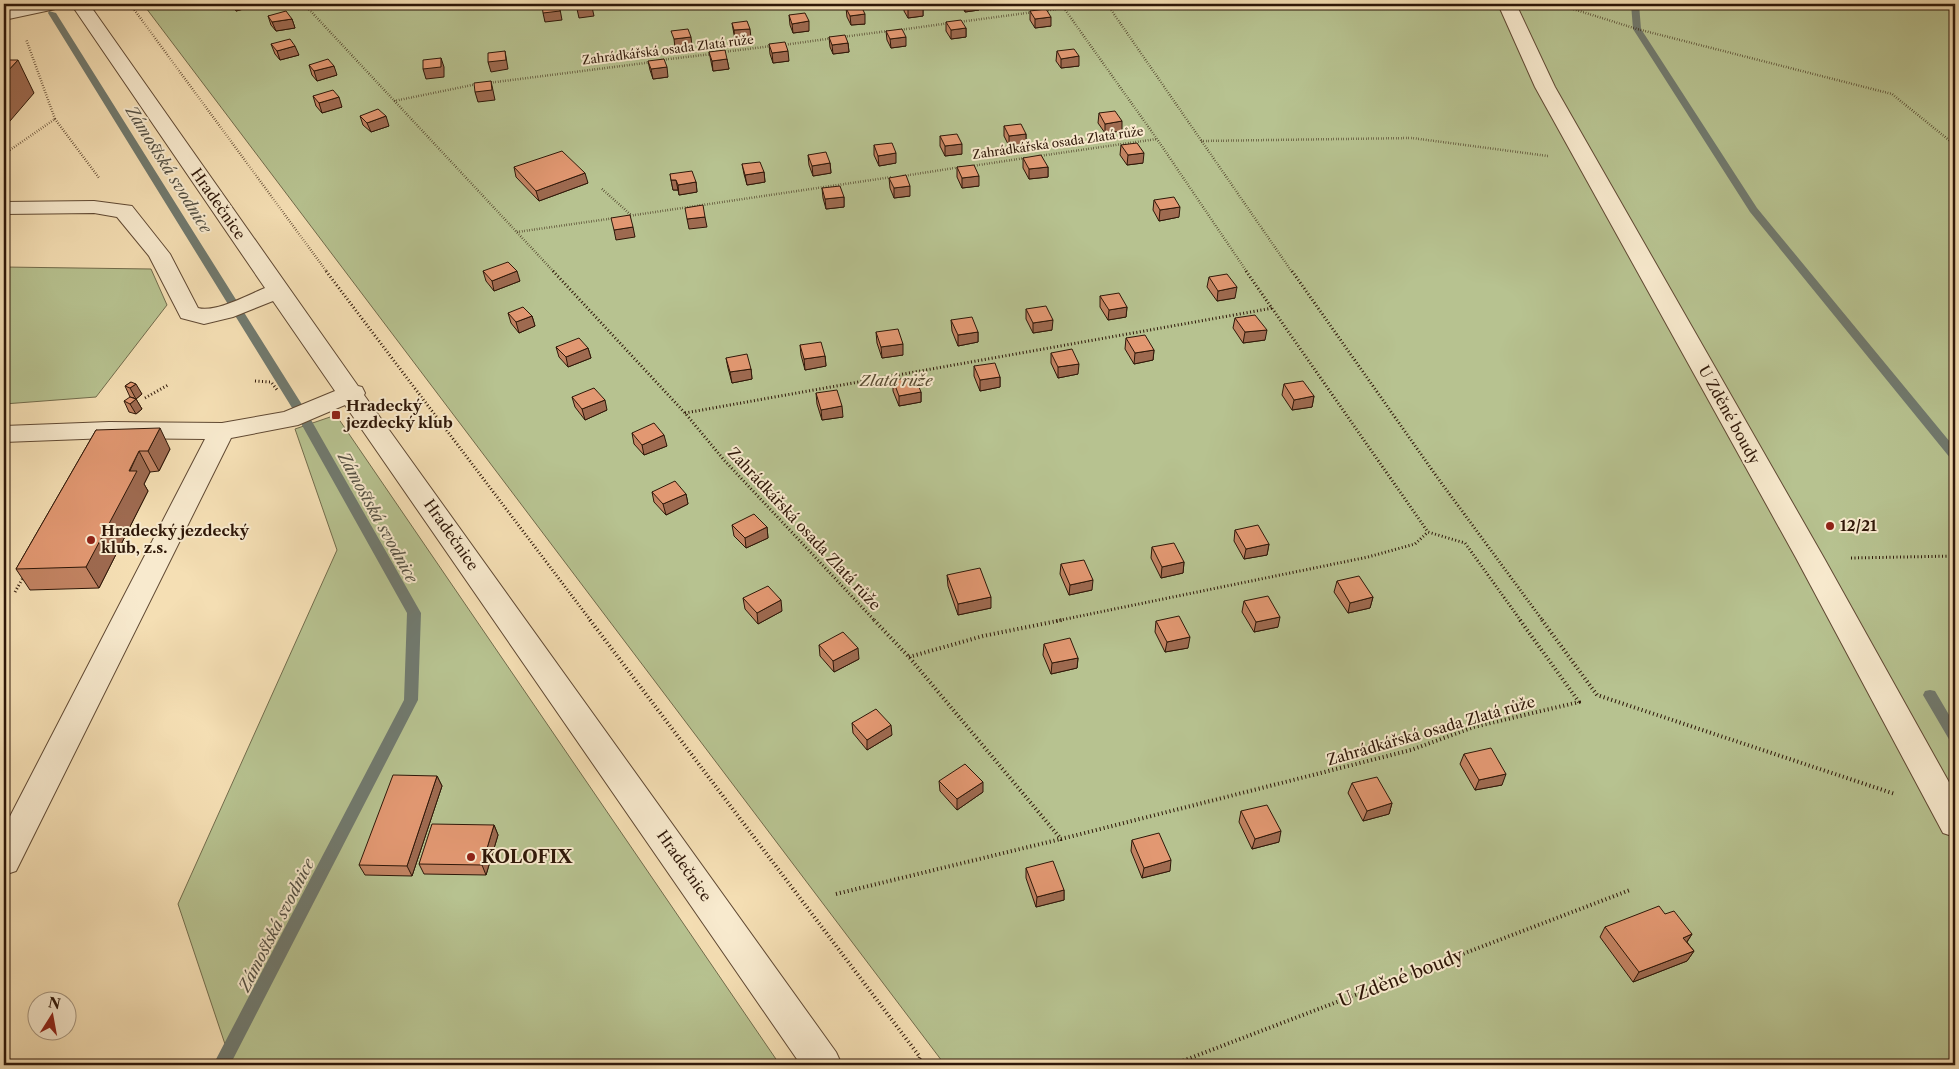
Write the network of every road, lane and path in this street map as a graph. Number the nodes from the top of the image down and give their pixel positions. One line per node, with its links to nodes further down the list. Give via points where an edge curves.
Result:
1 (54, 4): 11 (street)
2 (80, 4): 26 (street, Hradečnice)
3 (124, 4): 4 (path)
4 (131, 4): 44 (path, via 308,247 920,1057)
5 (304, 4): 12 (path, Zahrádkářská osada Zlatá růže)
6 (1061, 4): 10 (path, Zahrádkářská osada Zlatá růže)
7 (1107, 4): 15 (path)
8 (1507, 4): 20 (street, U Zděné boudy, via 1545,87)
9 (1557, 4): 16 (path, via 1636,28 1892,94)
10 (1064, 8): 12 (path, Zahrádkářská osada Zlatá růže, via 484,84); 14 (path, Zahrádkářská osada Zlatá růže)
11 (10, 14): 13 (path)
12 (394, 101): 25 (path, Zahrádkářská osada Zlatá růže)
13 (55, 119): 18 (path, via 10,150); 23 (path)
14 (1157, 139): 17 (path, Zahrádkářská osada Zlatá růže); 27 (path, Zahrádkářská osada Zlatá růže)
15 (1200, 141): 20 (path, via 1412,138); 38 (path, via 1597,695)
16 (1955, 145)
17 (1039, 156)
18 (4, 158)
19 (1029, 158): 24 (path, Zahrádkářská osada Zlatá růže)
20 (1586, 162): 34 (street, U Zděné boudy)
21 (602, 189): 24 (path)
22 (4, 208): 23 (street, via 94,207)
23 (124, 211): 26 (street, via 159,254 189,313 204,317 225,312)
24 (631, 215): 25 (path, Zahrádkářská osada Zlatá růže)
25 (517, 232): 29 (path, Zahrádkářská osada Zlatá růže)
26 (278, 291): 28 (street, Hradečnice)
27 (1273, 308): 29 (path); 32 (path, Zahrádkářská osada Zlatá růže)
28 (353, 394): 30 (street, via 288,419); 43 (street, Hradečnice)
29 (685, 413): 37 (path, Zahrádkářská osada Zlatá růže, via 724,460)
30 (222, 431): 31 (street, via 109,430); 40 (street)
31 (4, 434)
32 (1428, 532): 37 (path, via 1416,544 1368,557 983,636); 39 (path, Zahrádkářská osada Zlatá růže, via 1465,543 1580,702 1474,727 1411,750)
33 (1955, 556): 34 (path)
34 (1810, 558): 38 (street, U Zděné boudy)
35 (25, 575): 36 (path)
36 (15, 592)
37 (910, 658): 39 (path, Zahrádkářská osada Zlatá růže)
38 (1952, 818)
39 (1061, 839): 42 (path, Zahrádkářská osada Zlatá růže)
40 (4, 861)
41 (1630, 890): 45 (path, U Zděné boudy)
42 (836, 894)
43 (823, 1065)
44 (916, 1065)
45 (1172, 1065)

